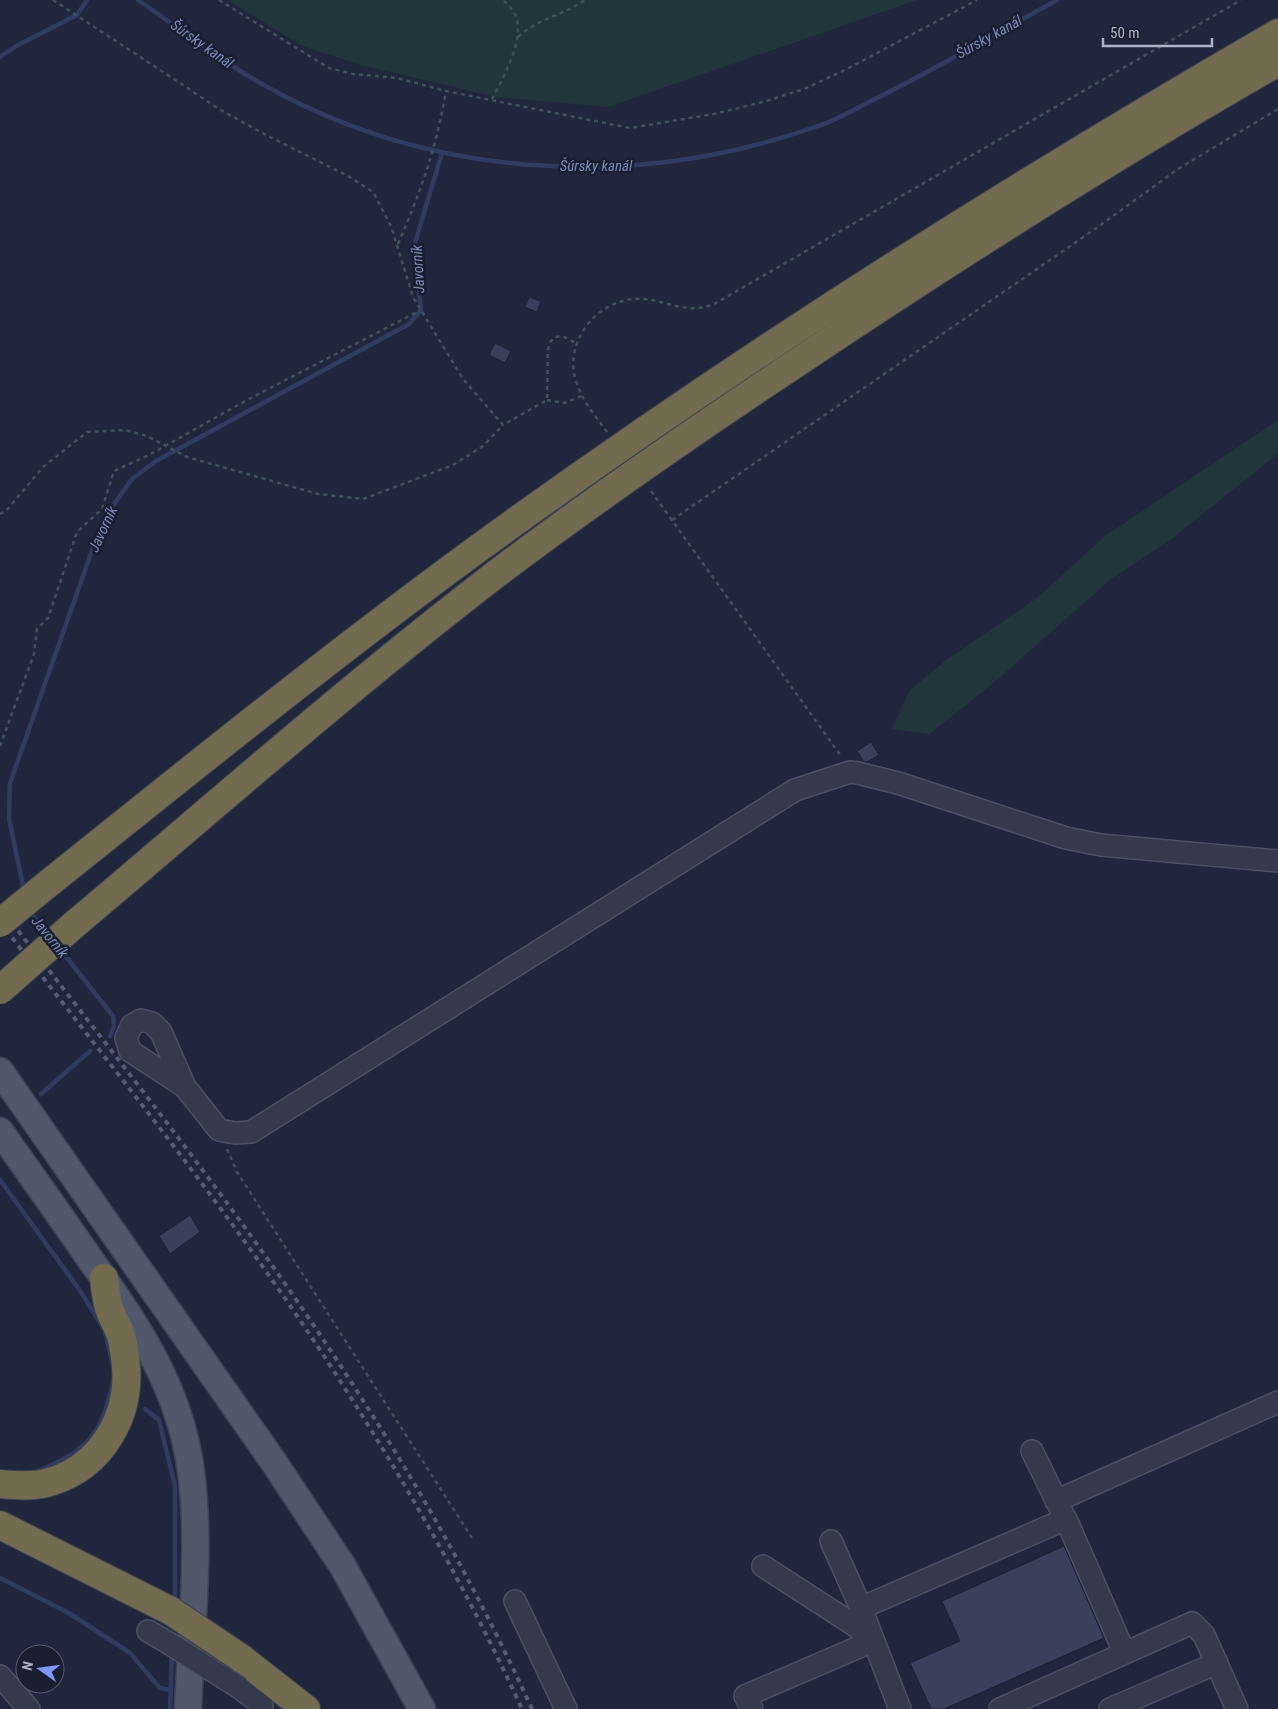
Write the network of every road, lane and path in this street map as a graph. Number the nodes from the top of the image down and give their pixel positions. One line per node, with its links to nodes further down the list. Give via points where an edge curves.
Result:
1 (52, 0): 13 (path, via 200,98 373,192)
2 (219, 0): 10 (path, via 328,68 398,78)
3 (502, 0): 8 (path, via 516,18)
4 (585, 0): 8 (path, via 573,9 538,23)
5 (977, 0): 11 (path, via 804,89 714,114 630,128)
6 (1241, 0): 15 (path, via 737,294 699,308 634,298 617,303 598,312)
7 (1278, 33): 27 (highway, bridge, via 920,249 659,422 478,549 301,681)
8 (518, 37): 11 (path, via 509,66)
9 (1278, 62): 28 (highway, bridge, via 929,274 672,446 499,572 323,714)
10 (446, 91): 11 (path); 13 (path, via 439,132 423,185)
11 (492, 99)
12 (1278, 109): 23 (path, via 1178,169)
13 (398, 246): 14 (path, via 413,297)
14 (421, 310): 18 (path, via 464,379); 20 (path)
15 (576, 342): 16 (path, via 574,369); 17 (path, via 562,336 550,342)
16 (582, 396): 17 (path, via 564,403); 19 (path)
17 (547, 400): 18 (path)
18 (503, 426): 20 (path, via 483,446 453,465 363,499 318,494 187,457)
19 (607, 432)
20 (166, 446): 22 (path, via 126,430 87,432 43,467); 24 (path, via 114,470 102,510 77,532 48,618 37,629 34,654)
21 (651, 491): 23 (path)
22 (0, 514)
23 (672, 520): 25 (path, via 831,739)
24 (0, 746)
25 (850, 772): 26 (lane, via 898,783 1066,838 1101,845); 31 (lane, via 795,790 251,1132)
26 (1278, 861)
27 (0, 922)
28 (0, 990)
29 (0, 1071): 34 (main road)
30 (185, 1088): 31 (lane)
31 (219, 1130): 41 (path, via 237,1172)
32 (0, 1131): 33 (main road)
33 (104, 1278): 38 (highway, via 109,1309 121,1336 126,1367 125,1400 116,1426 88,1460 54,1481 26,1486); 54 (main road, via 158,1362 179,1416 191,1470 195,1527)
34 (158, 1295): 35 (lane); 56 (main road, via 342,1565)
35 (199, 1375)
36 (1278, 1402): 39 (lane)
37 (1032, 1451): 39 (lane)
38 (0, 1484)
39 (1061, 1510): 45 (lane); 48 (lane)
40 (0, 1525): 55 (highway, bridge, via 172,1611 241,1658)
41 (474, 1541)
42 (831, 1541): 45 (lane)
43 (763, 1566): 47 (lane, via 854,1625)
44 (515, 1601): 57 (lane)
45 (861, 1608): 47 (lane)
46 (148, 1631): 51 (lane, bridge)
47 (873, 1641): 58 (lane, via 745,1696); 59 (lane)
48 (1124, 1652): 49 (lane, via 1192,1623 1204,1634); 52 (lane)
49 (1217, 1663): 60 (lane); 61 (lane)
50 (0, 1676): 53 (lane)
51 (262, 1705)
52 (1008, 1708)
53 (29, 1709)
54 (188, 1709)
55 (306, 1709)
56 (422, 1709)
57 (566, 1709)
58 (752, 1709)
59 (900, 1709)
60 (1110, 1709)
61 (1237, 1709)

